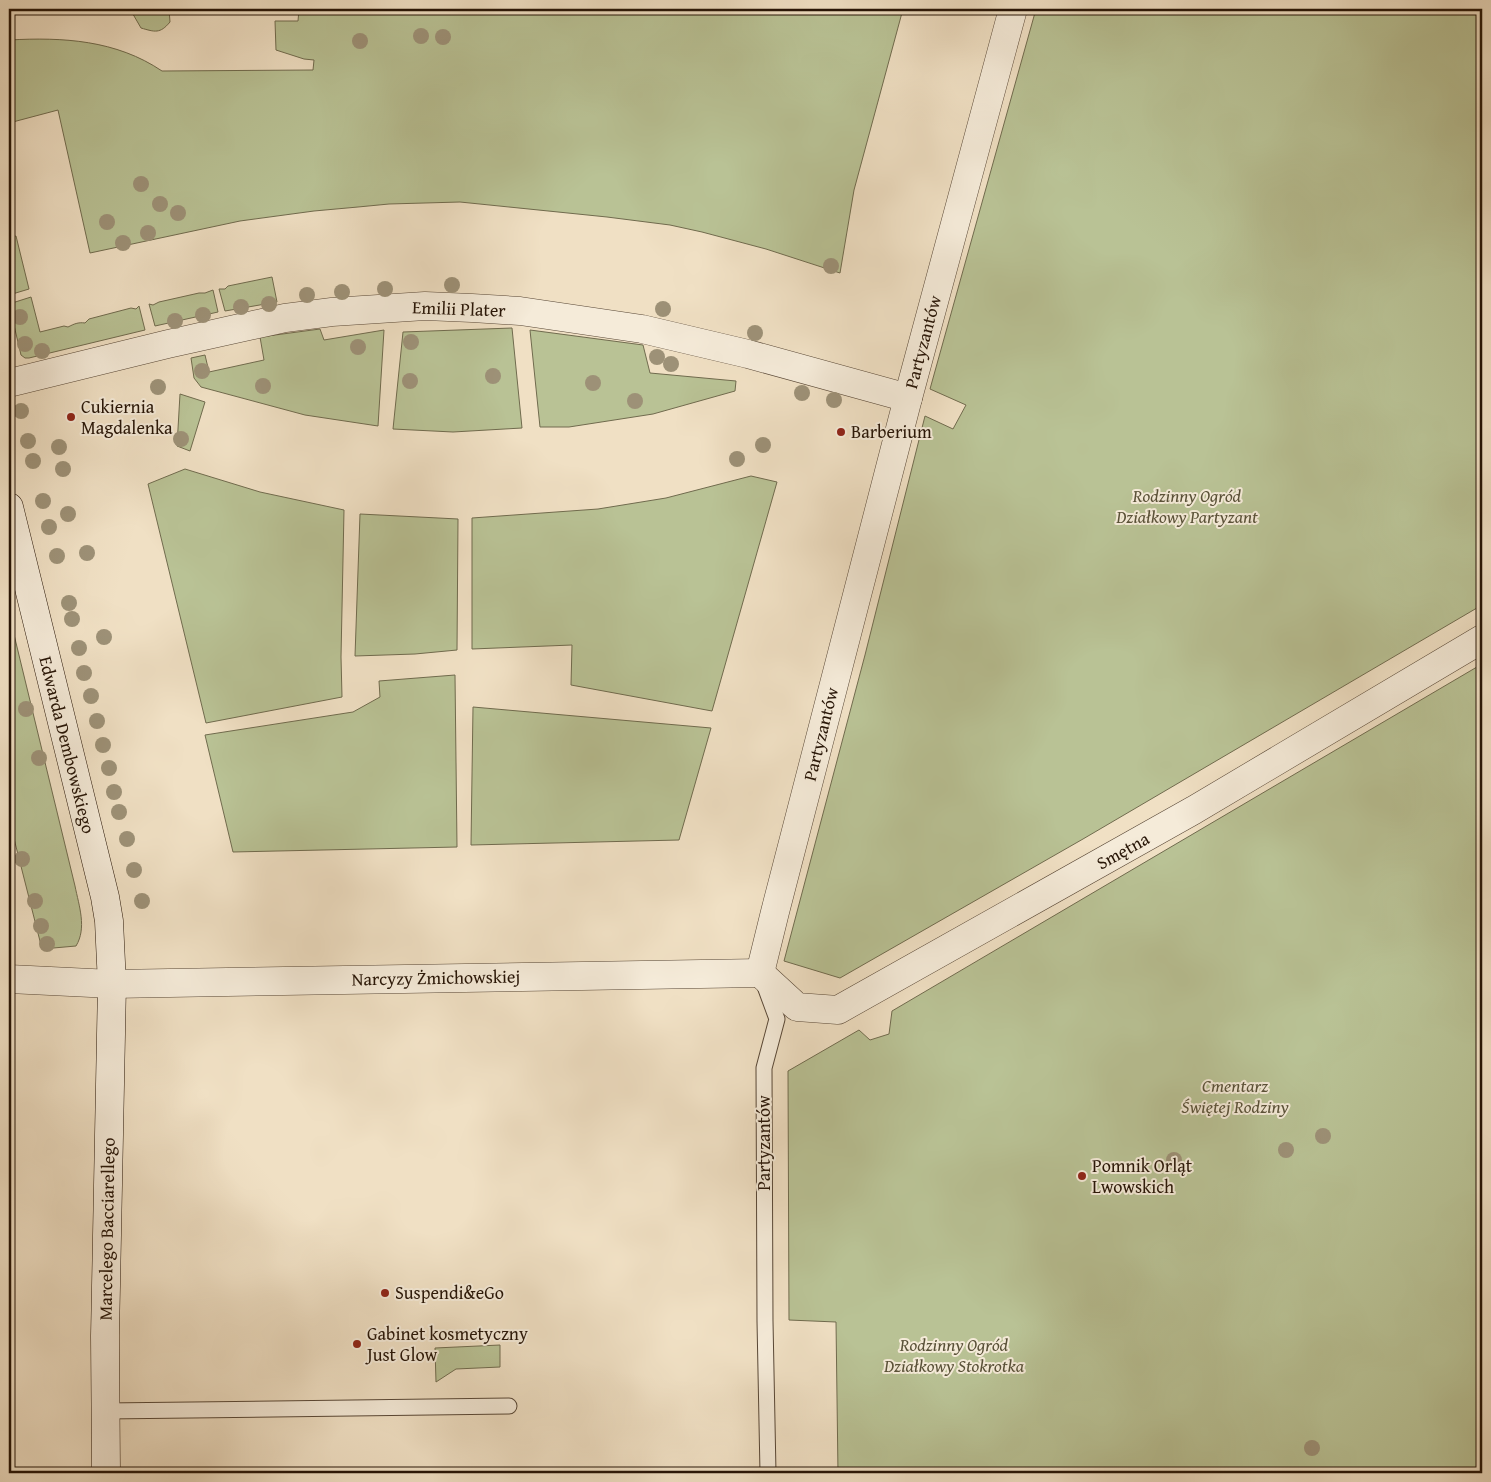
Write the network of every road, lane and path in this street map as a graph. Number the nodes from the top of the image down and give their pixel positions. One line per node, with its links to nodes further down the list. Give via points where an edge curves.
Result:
1 (1013, 9): 3 (street, Partyzantów)
2 (9, 383): 3 (street, Emilii Plater, via 285,318 426,306 520,311 642,329)
3 (908, 398): 6 (street, Partyzantów)
4 (9, 507): 8 (street, Edwarda Dembowskiego, via 105,897)
5 (1482, 639): 6 (street, Smętna, via 1183,817 838,1010 797,1007)
6 (760, 973): 8 (street, Narcyzy Żmichowskiej); 12 (lane, Partyzantów, via 776,1019 764,1068)
7 (9, 979): 8 (street, Narcyzy Żmichowskiej)
8 (112, 984): 10 (street, Marcelego Bacciarellego)
9 (508, 1406): 10 (lane)
10 (105, 1411): 11 (street, Marcelego Bacciarellego)
11 (106, 1473)
12 (768, 1473)

